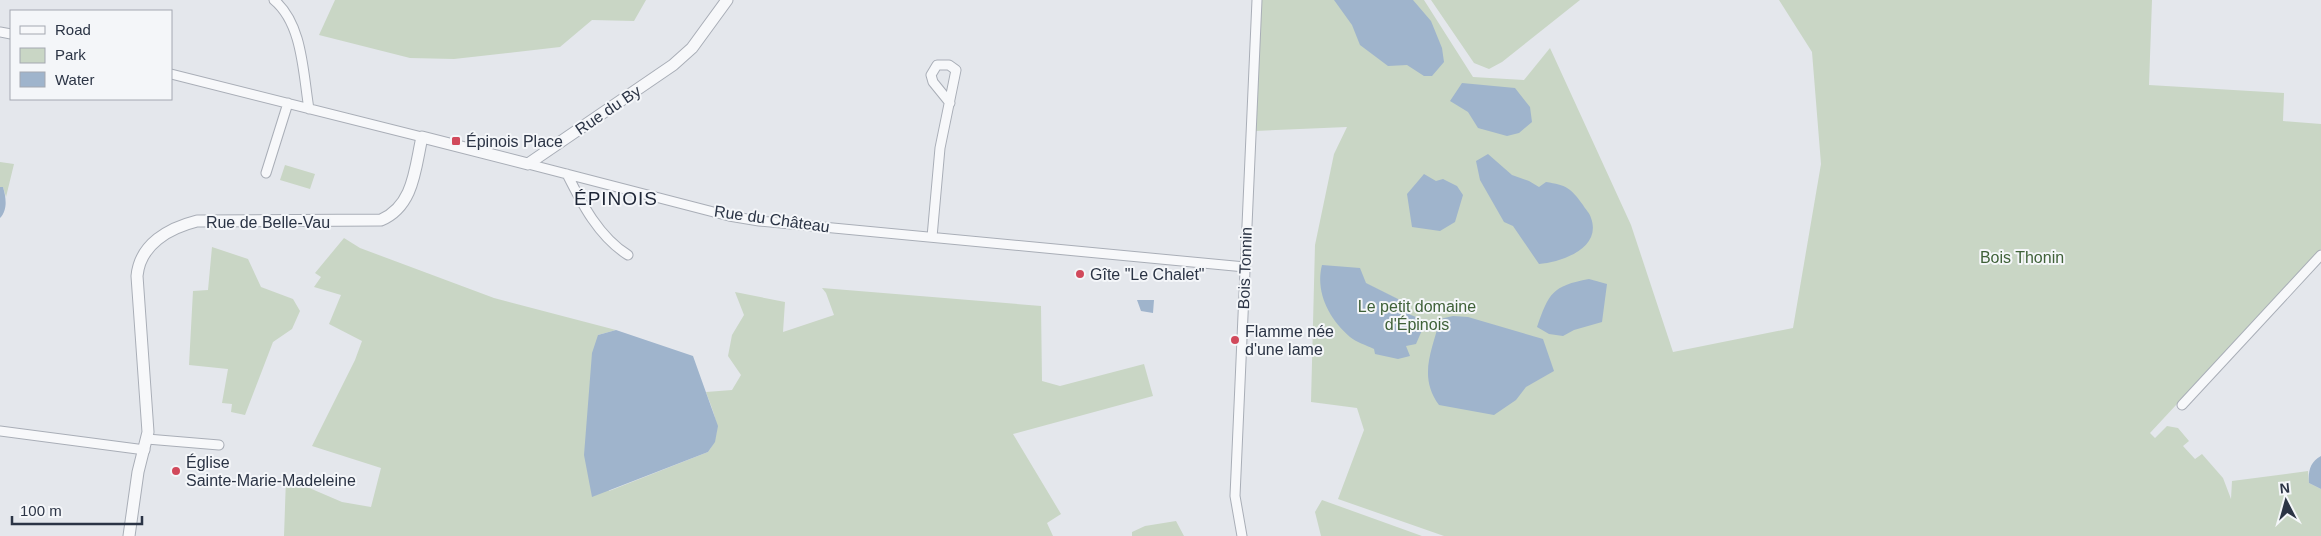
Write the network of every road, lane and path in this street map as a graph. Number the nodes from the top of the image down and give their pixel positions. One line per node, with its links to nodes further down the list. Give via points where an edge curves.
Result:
1 (274, 0): 7 (street, via 294,32)
2 (727, 0): 9 (street, Rue du By, via 692,48 673,65)
3 (1257, 0): 15 (street, Bois Tonnin)
4 (172, 74): 5 (street)
5 (288, 103): 7 (street); 10 (street)
6 (950, 103): 12 (street, via 940,148)
7 (309, 109): 8 (street)
8 (422, 137): 9 (street); 18 (street, Rue de Belle-Vau, via 407,198 396,211 381,220 197,222 164,235 145,251 140,258 137,276)
9 (528, 164): 11 (street, Rue du Château)
10 (266, 173)
11 (567, 174): 12 (street, Rue du Château, via 729,216); 13 (street, via 604,235)
12 (932, 237): 15 (street, Rue du Château)
13 (628, 255)
14 (2321, 255): 16 (street)
15 (1245, 267): 21 (street, Bois Tonnin, via 1235,496)
16 (2182, 405)
17 (0, 431): 18 (street)
18 (146, 444): 19 (street); 20 (street, Rue de Belle-Vau, via 138,472)
19 (219, 445)
20 (129, 536)
21 (1242, 536)

